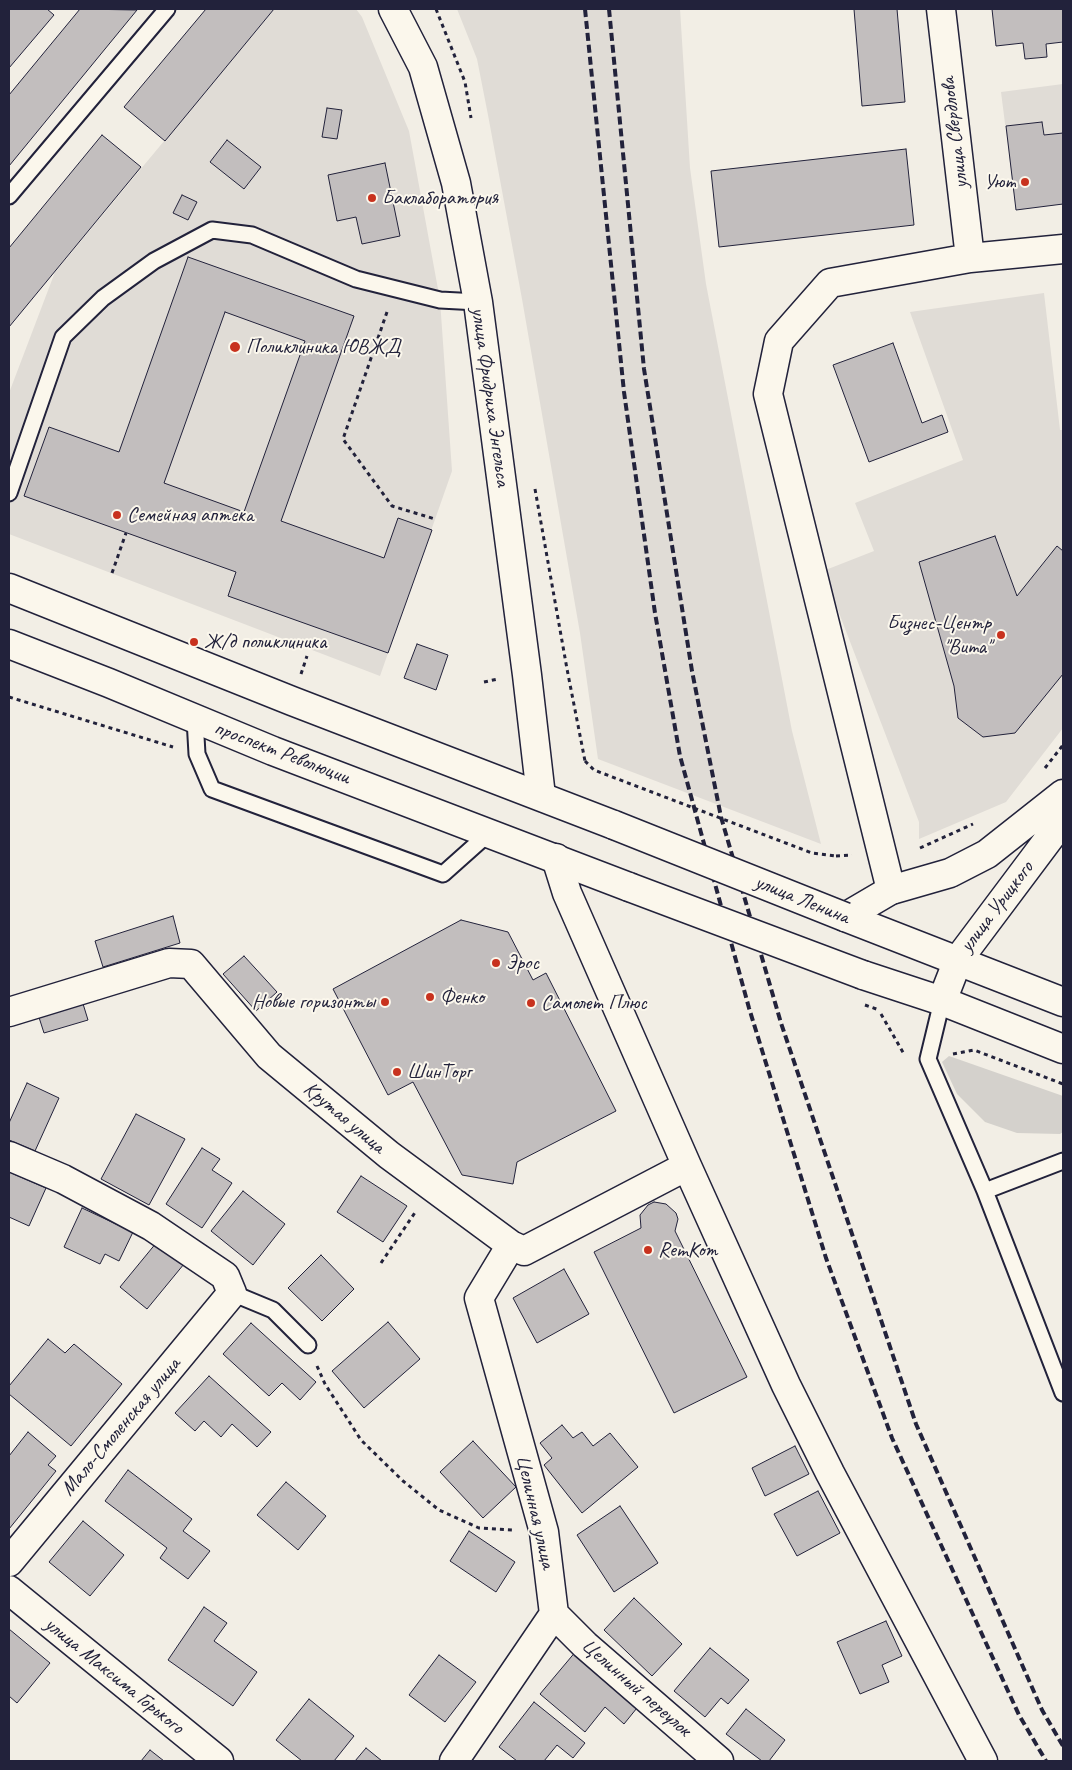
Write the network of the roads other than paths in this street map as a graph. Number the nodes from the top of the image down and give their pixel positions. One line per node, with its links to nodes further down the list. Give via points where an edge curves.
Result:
1 (166, 9): 4 (lane)
2 (393, 9): 7 (street, улица Фридриха Энгельса, via 423,67 456,183)
3 (941, 9): 6 (street, улица Свердлова)
4 (9, 196)
5 (1063, 250): 6 (street)
6 (970, 258): 17 (street, via 830,283 779,340 768,394)
7 (478, 302): 8 (lane, via 440,300 356,279 252,235 212,230 147,266 103,298 63,337); 13 (street, улица Фридриха Энгельса)
8 (9, 493)
9 (9, 588): 13 (street, via 292,702)
10 (9, 644): 11 (street, проспект Революции)
11 (195, 719): 15 (street, проспект Революции); 15 (lane, via 197,754 212,789 443,874)
12 (1063, 794): 17 (street, via 987,854 950,873)
13 (541, 796): 18 (street, улица Ленина, bridge)
14 (1063, 820): 19 (street, улица Урицкого)
15 (489, 833): 16 (street, проспект Революции)
16 (556, 858): 20 (street, bridge, via 863,975); 26 (street, via 567,893)
17 (891, 890): 18 (street)
18 (846, 917): 19 (street, улица Ленина)
19 (958, 960): 20 (street, улица Урицкого); 21 (street, улица Ленина)
20 (942, 1001): 23 (street); 27 (lane, via 928,1059)
21 (1063, 1002)
22 (9, 1012): 28 (street, Крутая улица, via 169,963 191,964 269,1056 389,1155)
23 (1063, 1049)
24 (9, 1156): 29 (street, via 151,1226 225,1276)
25 (1063, 1161): 27 (lane)
26 (687, 1166): 28 (street, via 524,1251); 38 (street, via 830,1473)
27 (985, 1191): 31 (lane)
28 (511, 1245): 34 (street, Целинная улица, via 479,1298 544,1532)
29 (232, 1293): 30 (lane, via 273,1310); 32 (street, Мало-Смоленская улица)
30 (308, 1345)
31 (1063, 1393)
32 (9, 1562)
33 (9, 1590): 35 (street, улица Максима Горького)
34 (554, 1614): 36 (street); 37 (street, Целинный переулок, via 585,1645)
35 (219, 1761)
36 (454, 1761)
37 (719, 1761)
38 (983, 1761)

